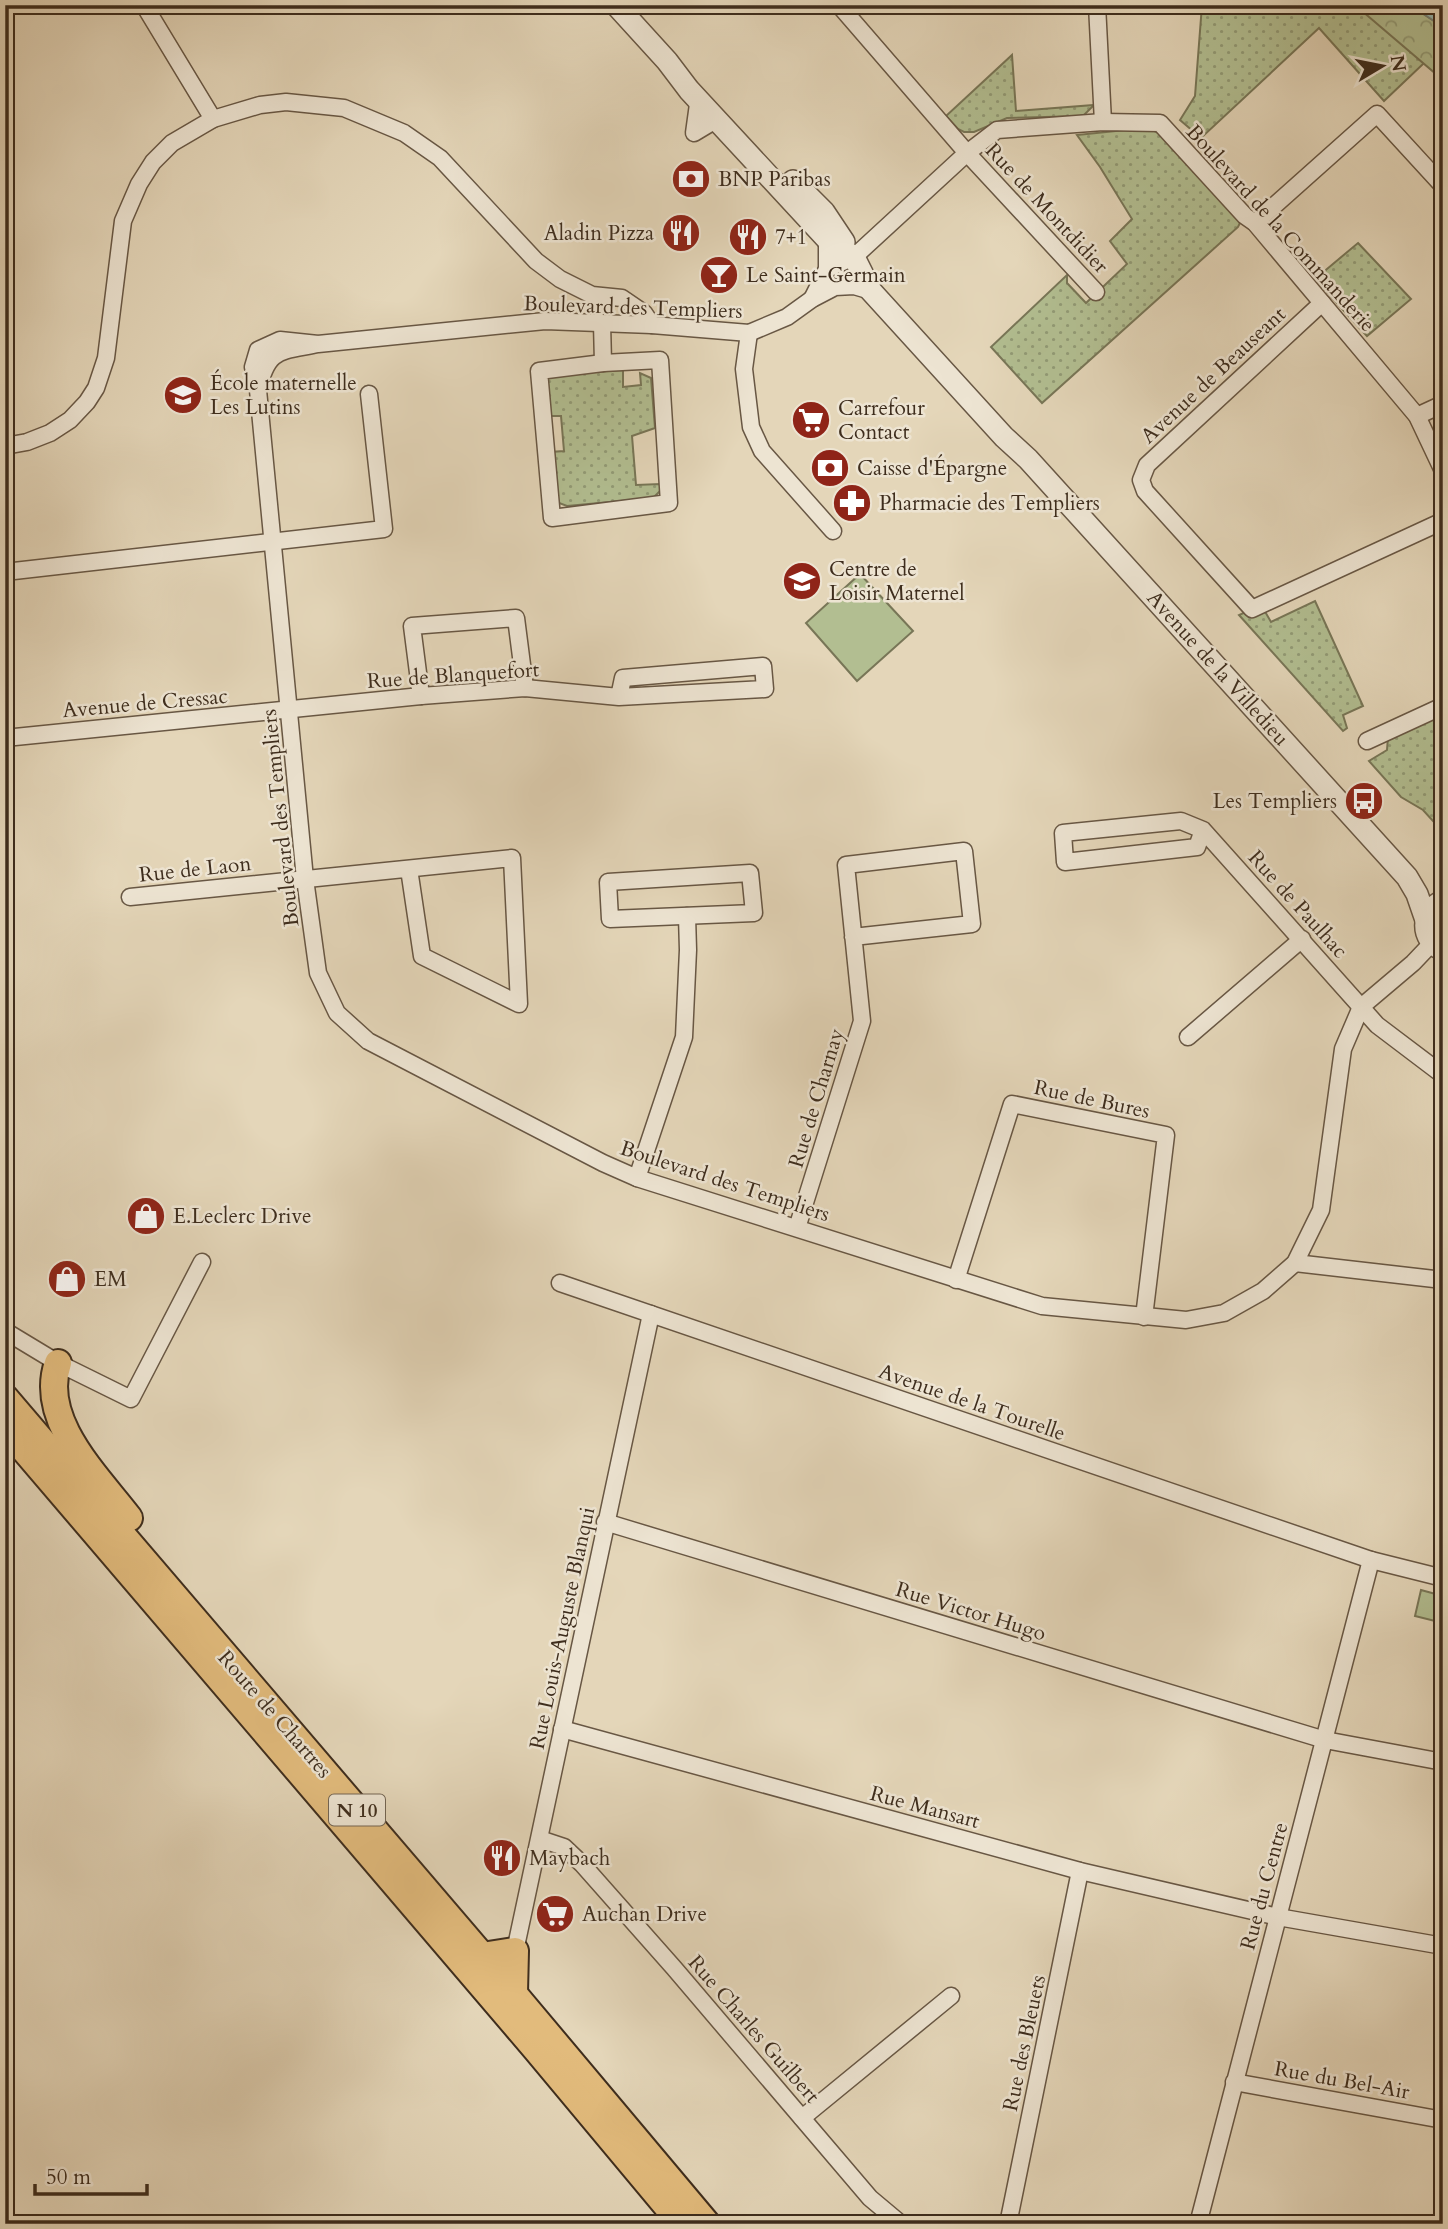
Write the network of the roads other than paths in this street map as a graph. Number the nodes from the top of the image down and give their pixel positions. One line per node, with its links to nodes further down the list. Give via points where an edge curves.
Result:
1 (144, 5): 6 (street)
2 (616, 5): 5 (street, Avenue de la Villedieu)
3 (839, 5): 8 (street, Rue de Montdidier)
4 (1097, 5): 7 (street)
5 (667, 61): 11 (street, Avenue de la Villedieu); 12 (street, Avenue de la Villedieu, via 699,85 824,212)
6 (213, 119): 17 (street, via 260,105 316,103 344,108 404,134 440,158 536,261); 28 (street, via 172,143 139,184 123,221 106,358 96,388 70,420 50,433)
7 (1102, 122): 8 (street, Boulevard de la Commanderie, via 997,130); 10 (street, Boulevard de la Commanderie, via 1160,123)
8 (967, 153): 12 (street, Boulevard de la Commanderie); 16 (street, Rue de Montdidier)
9 (1443, 186): 10 (street, via 1377,114)
10 (1255, 223): 19 (street, Boulevard de la Commanderie)
11 (827, 239): 12 (street, Avenue de la Villedieu); 13 (street, Boulevard des Templiers)
12 (854, 257): 13 (street, Boulevard de la Commanderie); 14 (street); 15 (street, Avenue de la Villedieu); 29 (street, Avenue de la Villedieu, via 955,364)
13 (827, 269): 18 (street, Boulevard des Templiers)
14 (835, 287): 15 (street); 18 (street, Boulevard des Templiers)
15 (871, 291): 29 (street, Avenue de la Villedieu)
16 (1096, 292)
17 (592, 295): 21 (street, via 621,312); 22 (street, via 622,298 644,313)
18 (812, 299): 23 (street, Boulevard des Templiers, via 787,317)
19 (1322, 303): 27 (street, Boulevard de la Commanderie); 31 (street, Avenue de Beauseant, via 1147,465 1141,480 1145,491 1252,609)
20 (602, 323): 21 (street, Boulevard des Templiers); 24 (street); 33 (street, Boulevard des Templiers, via 545,321 318,344 280,340 258,350 253,367)
21 (631, 324): 22 (street, Boulevard des Templiers)
22 (652, 325): 23 (street, Boulevard des Templiers)
23 (749, 333): 32 (street, via 744,369 751,427 762,451)
24 (603, 363): 24 (street, via 539,371 552,518 669,503 660,360)
25 (369, 394): 33 (street, via 384,529)
26 (1443, 404): 27 (street)
27 (1417, 416): 30 (street, Boulevard de la Commanderie)
28 (5, 446)
29 (1028, 459): 44 (street, Avenue de la Villedieu)
30 (1443, 471)
31 (1443, 521)
32 (833, 531)
33 (274, 542): 34 (street); 39 (street, Boulevard des Templiers)
34 (5, 572)
35 (525, 688): 36 (street, Rue de Blanquefort); 36 (street, via 516,618 412,626); 37 (street, Rue de Blanquefort)
36 (421, 696): 39 (street, Rue de Blanquefort)
37 (619, 697): 37 (street, Rue de Blanquefort, via 623,678 763,666 765,689)
38 (1443, 706): 41 (street)
39 (289, 710): 40 (street, Avenue de Cressac); 45 (street, Boulevard des Templiers)
40 (5, 737)
41 (1367, 741)
42 (1203, 830): 42 (street, via 1181,821 1063,833 1065,862 1197,848); 51 (street, Rue de Paulhac)
43 (409, 869): 43 (street, Rue de Laon, via 422,956 519,1004 512,858); 45 (street, Rue de Laon)
44 (1407, 877): 47 (street, Avenue de la Villedieu); 49 (street, Avenue de la Villedieu)
45 (305, 879): 46 (street, Rue de Laon); 56 (street, Boulevard des Templiers, via 318,973 337,1013 369,1041)
46 (130, 897)
47 (1443, 900): 49 (street)
48 (687, 916): 48 (street, via 754,912 750,873 608,883 610,919); 56 (street, via 684,1037)
49 (1426, 920): 52 (street, Avenue de la Villedieu, via 1426,933)
50 (853, 937): 50 (street, Rue de Charnay, via 972,924 964,851 846,864); 57 (street, Rue de Charnay, via 862,1021)
51 (1302, 939): 53 (street, Rue de Paulhac); 54 (street)
52 (1437, 946): 53 (street, Boulevard des Templiers)
53 (1361, 1007): 55 (street, Rue de Paulhac, via 1377,1025); 59 (street, Boulevard des Templiers, via 1343,1049 1321,1210)
54 (1188, 1037)
55 (1443, 1075)
56 (638, 1178): 57 (street, Boulevard des Templiers)
57 (797, 1228): 60 (street, Boulevard des Templiers)
58 (202, 1262): 66 (street, via 131,1399)
59 (1295, 1263): 61 (street); 64 (street, Boulevard des Templiers, via 1263,1291 1224,1314 1186,1320)
60 (956, 1280): 64 (street, Boulevard des Templiers, via 1042,1306); 64 (street, Rue de Bures, via 1012,1104 1166,1135)
61 (1443, 1280)
62 (560, 1283): 63 (street, Avenue de la Tourelle)
63 (651, 1314): 69 (street, Rue Louis-Auguste Blanqui); 70 (street, Avenue de la Tourelle)
64 (1144, 1317)
65 (5, 1331): 66 (street)
66 (58, 1363): 72 (main road, via 54,1398 70,1440 191,1597)
67 (5, 1398): 72 (main road, Route de Chartres / N 10)
68 (5, 1427): 87 (main road, Route de Chartres / N 10)
69 (605, 1522): 73 (street, Rue Louis-Auguste Blanqui); 74 (street, Rue Victor Hugo)
70 (1371, 1560): 71 (street, Avenue de la Tourelle); 74 (street, Rue du Centre)
71 (1443, 1578)
72 (192, 1617): 81 (main road, Route de Chartres / N 10)
73 (562, 1729): 76 (street, Rue Louis-Auguste Blanqui); 77 (street, Rue Mansart)
74 (1325, 1740): 75 (street, Rue Victor Hugo); 78 (street, Rue du Centre)
75 (1443, 1762)
76 (540, 1839): 80 (street, Rue Louis-Auguste Blanqui); 85 (street, Rue Charles Guilbert, via 564,1847 582,1864)
77 (1080, 1871): 78 (street, Rue Mansart); 90 (street, Rue des Bleuets)
78 (1278, 1917): 79 (street, Rue Mansart); 84 (street, Rue du Centre)
79 (1443, 1947)
80 (515, 1951): 81 (main road); 82 (main road)
81 (482, 1956): 82 (main road, Route de Chartres / N 10)
82 (513, 1993): 88 (main road, Route de Chartres / N 10)
83 (951, 1996): 85 (street)
84 (1234, 2082): 86 (street, Rue du Bel-Air); 91 (street, Rue du Centre)
85 (803, 2118): 89 (street, Rue Charles Guilbert, via 870,2198)
86 (1443, 2119)
87 (682, 2224)
88 (707, 2224)
89 (901, 2224)
90 (1008, 2224)
91 (1198, 2224)

